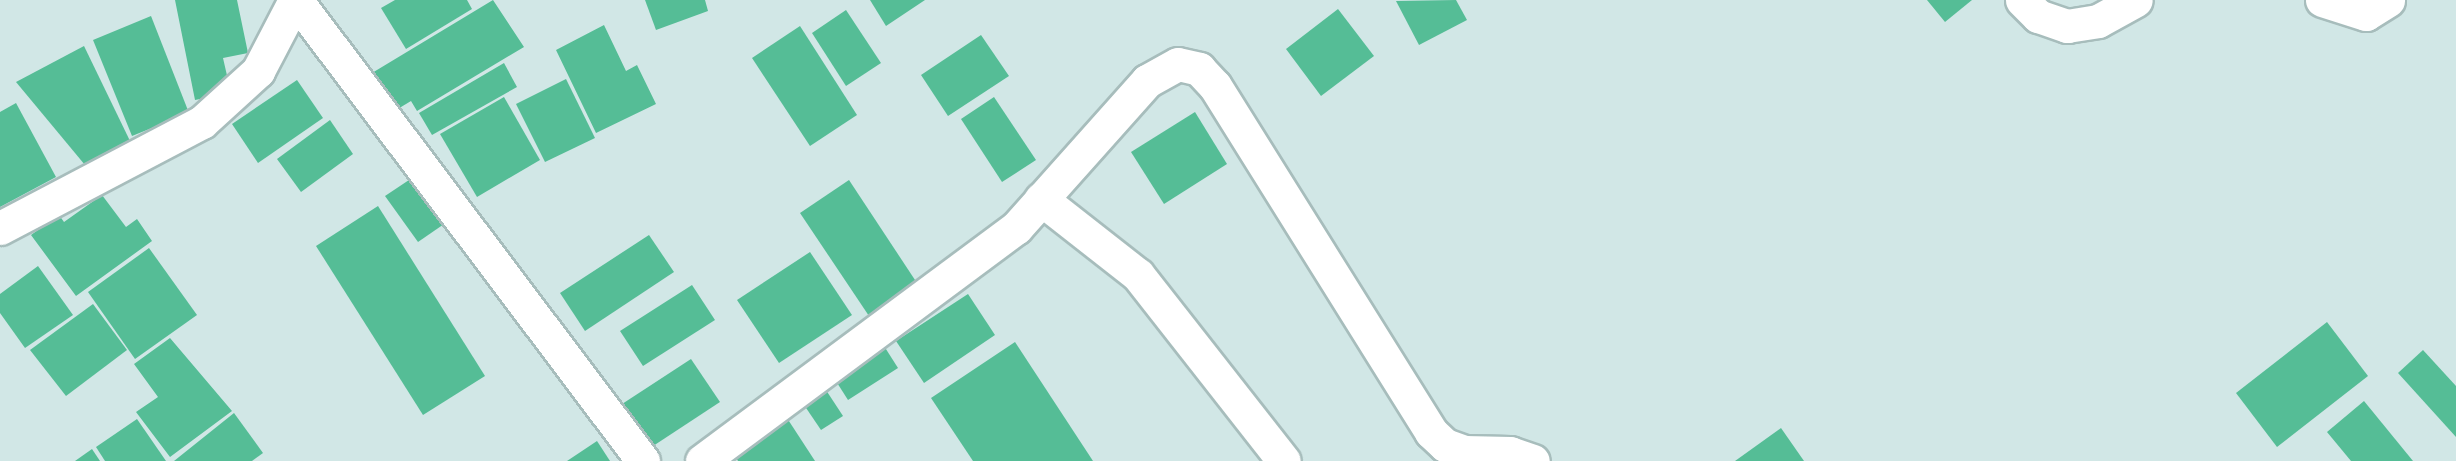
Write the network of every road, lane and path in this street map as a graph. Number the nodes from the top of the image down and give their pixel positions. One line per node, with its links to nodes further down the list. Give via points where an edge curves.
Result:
1 (296, 0): 7 (street, via 258,71 202,122); 8 (street)
2 (2022, 0): 3 (street, via 2038,16 2067,26 2098,21)
3 (2136, 0)
4 (2322, 0): 5 (street, via 2366,14)
5 (2388, 0)
6 (1041, 199): 9 (street, via 1016,228); 10 (street, via 1138,275); 11 (street, via 1156,72 1178,63 1199,69 1431,432 1445,446 1464,452 1510,453)
7 (0, 228)
8 (643, 461)
9 (702, 461)
10 (1284, 461)
11 (1533, 461)

